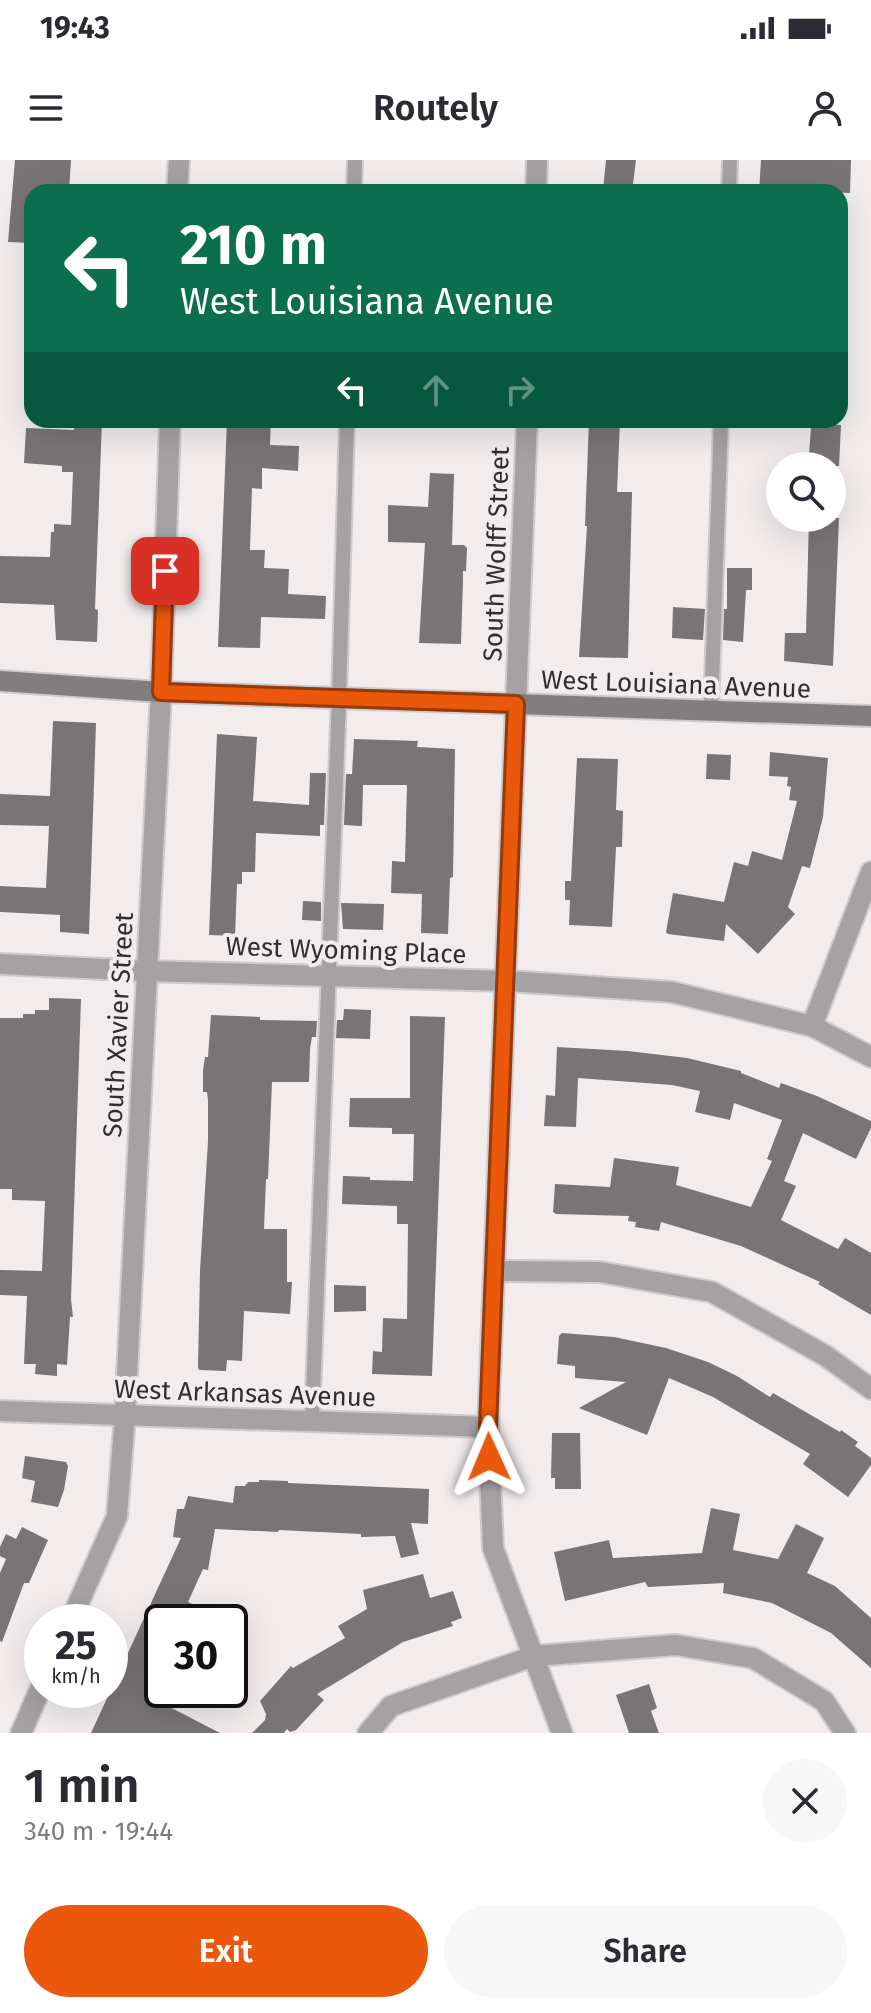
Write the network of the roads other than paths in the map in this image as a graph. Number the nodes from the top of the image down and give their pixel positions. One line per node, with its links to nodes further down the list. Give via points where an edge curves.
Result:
1 (179, 160): 5 (street)
2 (355, 160): 6 (lane)
3 (537, 160): 7 (street)
4 (730, 160): 8 (lane)
5 (178, 184)
6 (354, 184)
7 (536, 184)
8 (729, 184)
9 (170, 428): 14 (street, South Xavier Street)
10 (347, 428): 15 (lane)
11 (527, 428): 16 (street, South Wolff Street)
12 (721, 428): 17 (lane)
13 (0, 681): 14 (street, West Louisiana Avenue)
14 (161, 692): 15 (street, West Louisiana Avenue); 21 (street, South Xavier Street)
15 (339, 698): 16 (street, West Louisiana Avenue); 22 (lane)
16 (516, 704): 17 (street, West Louisiana Avenue); 23 (street, South Wolff Street)
17 (711, 711): 18 (street, West Louisiana Avenue)
18 (871, 716)
19 (871, 872): 24 (street)
20 (0, 964): 21 (street, West Wyoming Place)
21 (146, 971): 22 (street, West Wyoming Place); 29 (street, South Xavier Street)
22 (327, 976): 23 (street, West Wyoming Place); 30 (lane)
23 (507, 981): 24 (street, West Wyoming Place, via 672,992); 26 (street, South Wolff Street)
24 (812, 1026): 25 (street, West Wyoming Place)
25 (871, 1057)
26 (496, 1271): 27 (street, via 600,1272 712,1292 826,1356); 31 (street, South Wolff Street)
27 (871, 1389)
28 (0, 1411): 29 (street, West Arkansas Avenue)
29 (125, 1415): 30 (street, West Arkansas Avenue); 32 (street, South Xavier Street, via 117,1516)
30 (312, 1421): 31 (street, West Arkansas Avenue)
31 (488, 1427): 33 (street, South Wolff Street, via 493,1548)
32 (78, 1604)
33 (534, 1656): 36 (street, via 391,1706); 37 (street, South Wolff Street); 38 (street, via 676,1645 753,1658 824,1701)
34 (32, 1708): 35 (street)
35 (21, 1733)
36 (368, 1733)
37 (562, 1733)
38 (845, 1733)

